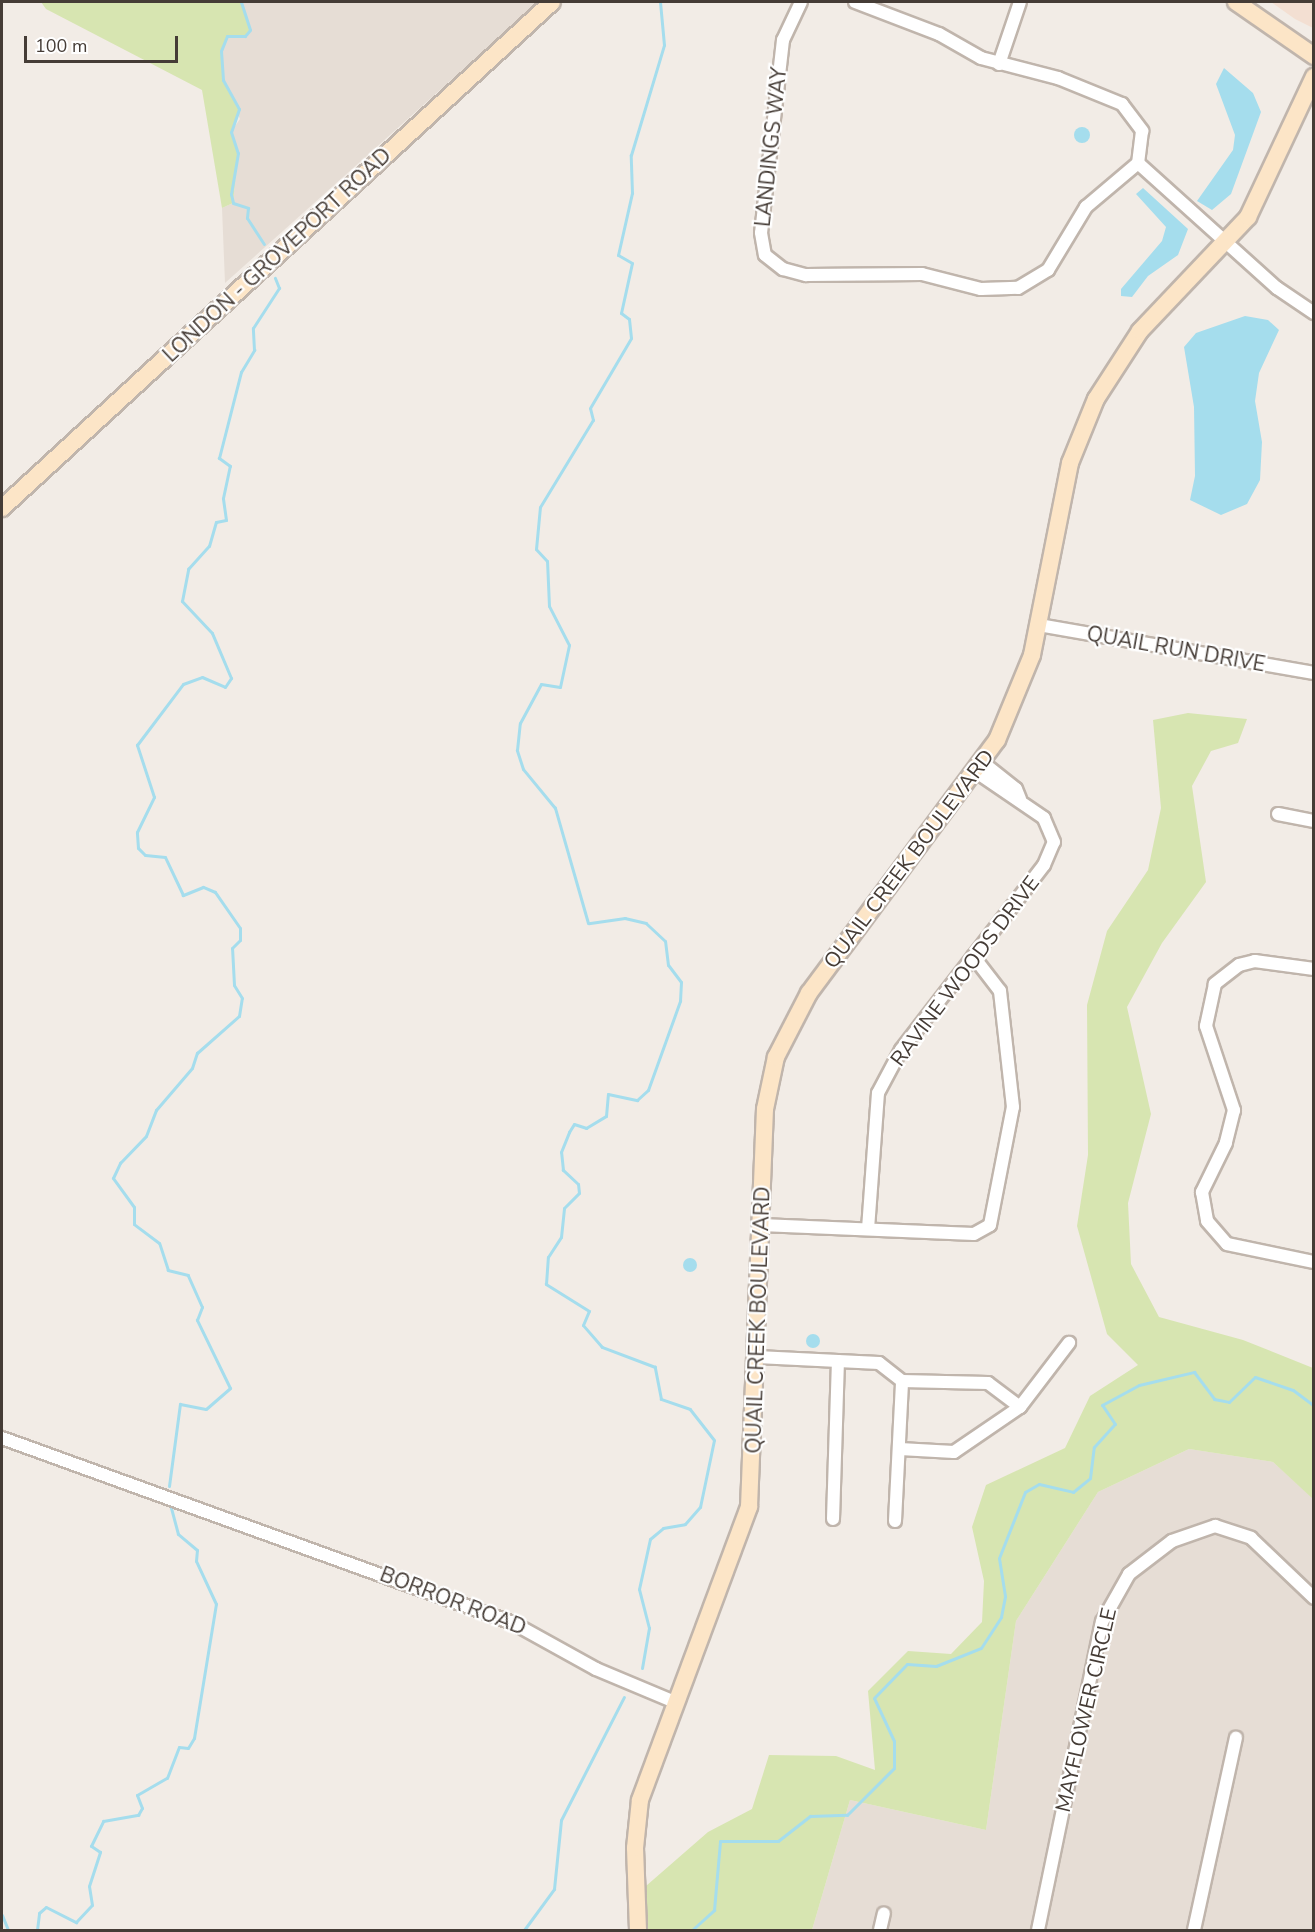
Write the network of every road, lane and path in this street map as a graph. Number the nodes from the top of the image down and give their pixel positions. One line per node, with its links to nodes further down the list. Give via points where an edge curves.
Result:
1 (552, 2): 12 (street, LONDON - GROVEPORT ROAD)
2 (801, 2): 9 (street, LANDINGS WAY, via 785,32 781,55 761,233 765,255 783,269 851,277 922,274 981,289 1018,288 1048,270 1086,207)
3 (855, 2): 7 (street)
4 (1020, 2): 7 (street)
5 (1236, 2): 6 (street)
6 (1314, 56)
7 (999, 64): 9 (street, via 1058,78 1122,104 1142,131)
8 (1314, 77): 10 (street, QUAIL CREEK BOULEVARD, via 1269,181)
9 (1137, 163): 10 (street)
10 (1227, 243): 11 (street); 13 (street, QUAIL CREEK BOULEVARD, via 1140,331 1096,399 1070,463)
11 (1314, 313)
12 (2, 508)
13 (1039, 625): 14 (street, QUAIL RUN DRIVE); 15 (street, QUAIL CREEK BOULEVARD, via 1021,692)
14 (1314, 673)
15 (979, 766): 18 (street, RAVINE WOODS DRIVE, via 1050,825 1051,852); 20 (street, QUAIL CREEK BOULEVARD, via 790,1023 768,1088)
16 (1278, 814): 17 (street)
17 (1314, 820)
18 (973, 956): 21 (street, RAVINE WOODS DRIVE, via 901,1050 878,1093); 21 (street, via 1000,991 1011,1068 1013,1107 995,1214 990,1225 974,1234)
19 (1314, 969): 22 (street, via 1255,961 1239,964 1215,984 1206,1026 1234,1110 1226,1143 1202,1192 1207,1221 1227,1244)
20 (761, 1225): 21 (street); 24 (street, QUAIL CREEK BOULEVARD)
21 (868, 1229)
22 (1314, 1262)
23 (1069, 1343): 27 (street)
24 (757, 1357): 25 (street); 33 (street, QUAIL CREEK BOULEVARD, via 749,1507)
25 (838, 1361): 26 (street, via 879,1362); 30 (street)
26 (902, 1381): 27 (street, via 988,1383); 29 (street)
27 (1020, 1407): 29 (street, via 954,1452)
28 (2, 1438): 33 (street, BORROR ROAD, via 513,1623 596,1669)
29 (900, 1449): 31 (street)
30 (833, 1519)
31 (895, 1521)
32 (1314, 1598): 38 (street, MAYFLOWER CIRCLE, via 1251,1538 1215,1526 1172,1541 1129,1574 1102,1622)
33 (675, 1702): 36 (street, via 645,1780 636,1825)
34 (1236, 1738): 39 (street)
35 (884, 1912): 37 (street)
36 (638, 1930)
37 (880, 1930)
38 (1038, 1930)
39 (1194, 1930)

